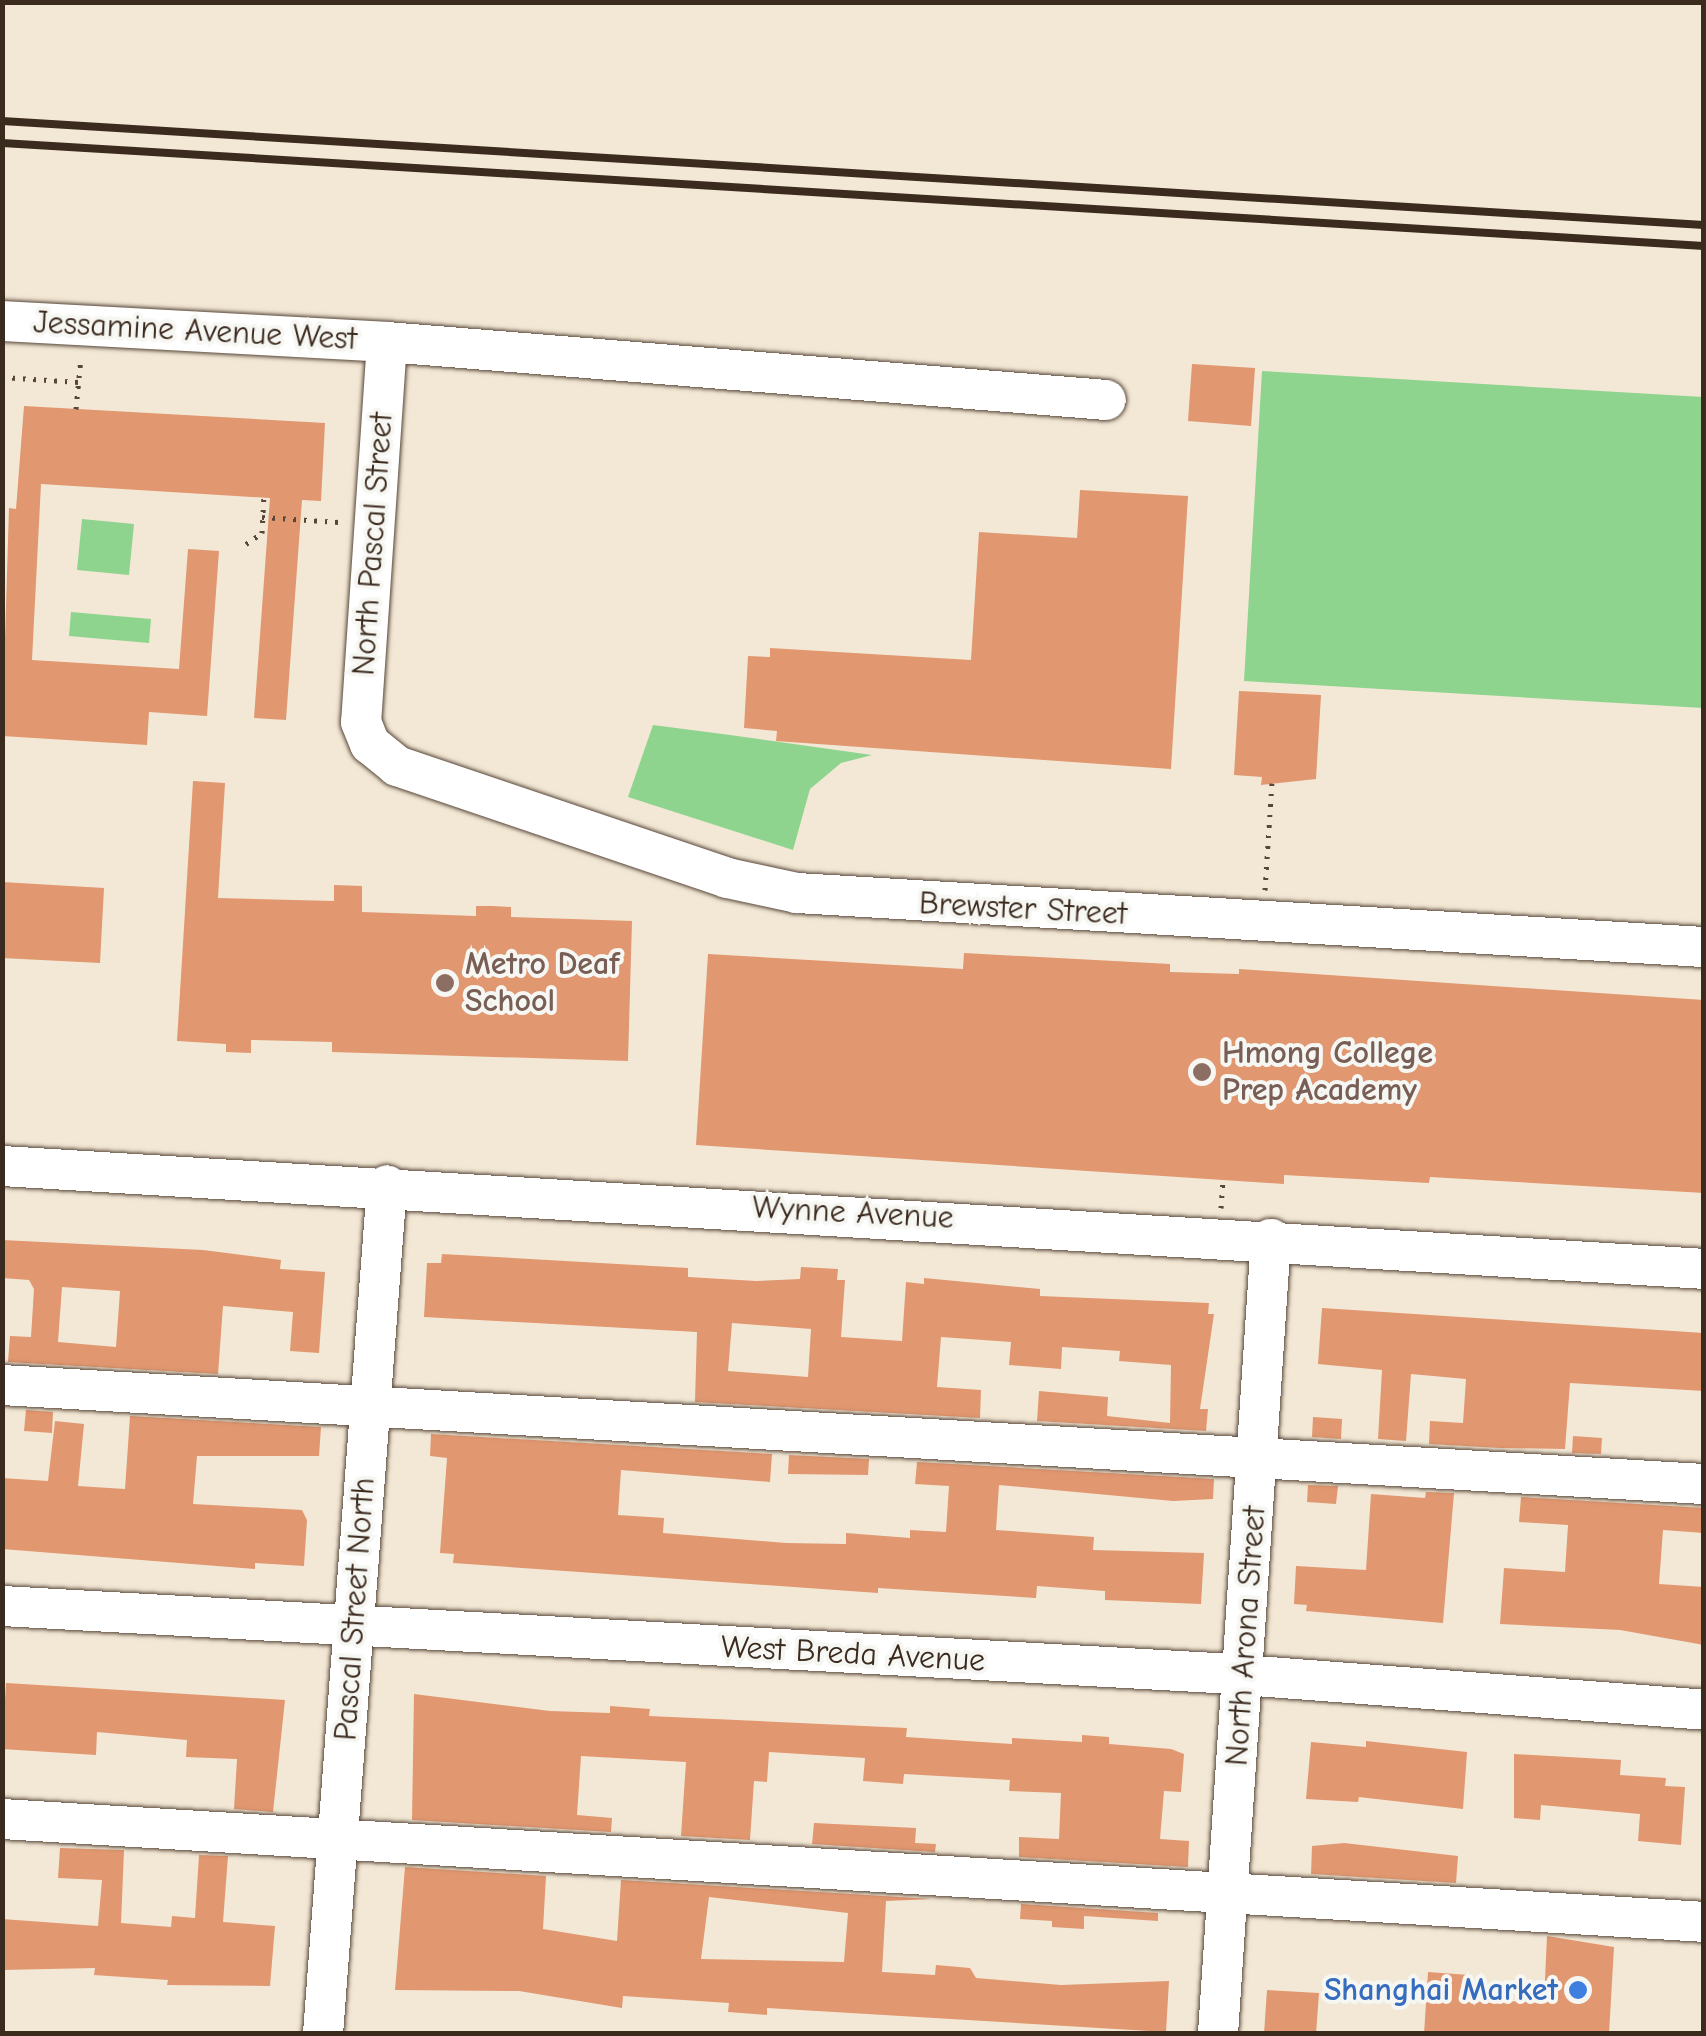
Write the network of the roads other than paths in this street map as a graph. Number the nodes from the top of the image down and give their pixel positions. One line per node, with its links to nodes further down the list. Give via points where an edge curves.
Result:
1 (2, 320): 2 (street, Jessamine Avenue West)
2 (386, 342): 3 (street, Jessamine Avenue West); 4 (street, North Pascal Street, via 361,722)
3 (1106, 400)
4 (370, 744): 5 (street, Brewster Street, via 397,766 428,777 727,878 797,893)
5 (1704, 946)
6 (2, 1166): 7 (street, Wynne Avenue)
7 (387, 1186): 8 (street, Wynne Avenue); 11 (street, Pascal Street North)
8 (1271, 1239): 9 (street, Wynne Avenue); 12 (street, North Arona Street)
9 (1704, 1269)
10 (2, 1385): 11 (street)
11 (371, 1406): 12 (street); 15 (street, Pascal Street North)
12 (1258, 1459): 13 (street); 16 (street, North Arona Street)
13 (1704, 1484)
14 (2, 1606): 15 (street, West Breda Avenue)
15 (352, 1627): 16 (street, West Breda Avenue); 19 (street, Pascal Street North)
16 (1244, 1676): 17 (street, West Breda Avenue); 20 (street, North Arona Street)
17 (1704, 1710)
18 (2, 1819): 19 (street)
19 (338, 1838): 20 (street); 22 (street, Pascal Street North)
20 (1228, 1893): 21 (street); 23 (street, North Arona Street)
21 (1704, 1922)
22 (324, 2034)
23 (1218, 2034)

